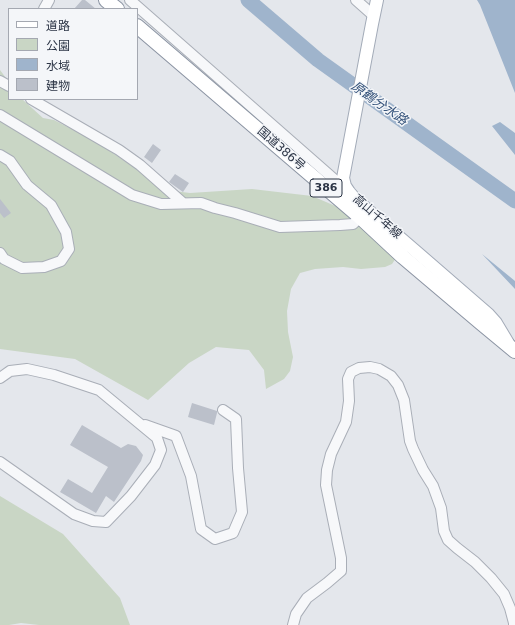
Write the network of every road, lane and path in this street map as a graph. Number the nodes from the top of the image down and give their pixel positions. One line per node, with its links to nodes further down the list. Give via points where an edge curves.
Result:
1 (106, 0): 5 (highway)
2 (130, 0): 11 (street, via 335,180)
3 (356, 0): 6 (street)
4 (377, 0): 6 (main road)
5 (116, 8)
6 (373, 20): 11 (main road)
7 (138, 27): 13 (highway, 国道386号 / 386)
8 (34, 100): 12 (street, via 119,150)
9 (0, 115): 12 (street, via 132,195 160,204)
10 (0, 154): 14 (street, via 10,161 28,185 51,205 66,232 69,249 61,261 22,268 4,259)
11 (344, 182): 15 (main road, 高山千年線, via 355,199 488,314)
12 (183, 203): 13 (street, via 201,204 280,227 353,224)
13 (360, 217): 15 (highway, 国道386号 / 386)
14 (0, 252)
15 (512, 349)
16 (0, 378): 18 (street, via 10,371 27,369 54,375 99,390)
17 (223, 410): 18 (street, via 236,419 242,512 233,533 215,538 201,529 191,476 176,436)
18 (138, 422): 19 (street, via 157,438 161,450 155,465 131,496 106,522 93,521 74,514)
19 (0, 462)
20 (293, 625): 21 (street, via 296,614 307,598 341,571 341,558 326,485 327,470 331,454 346,422 349,401 348,379 351,372 358,368 370,367 391,376 398,385 404,400 410,441 433,486 448,540 475,562 504,594)
21 (514, 625)

